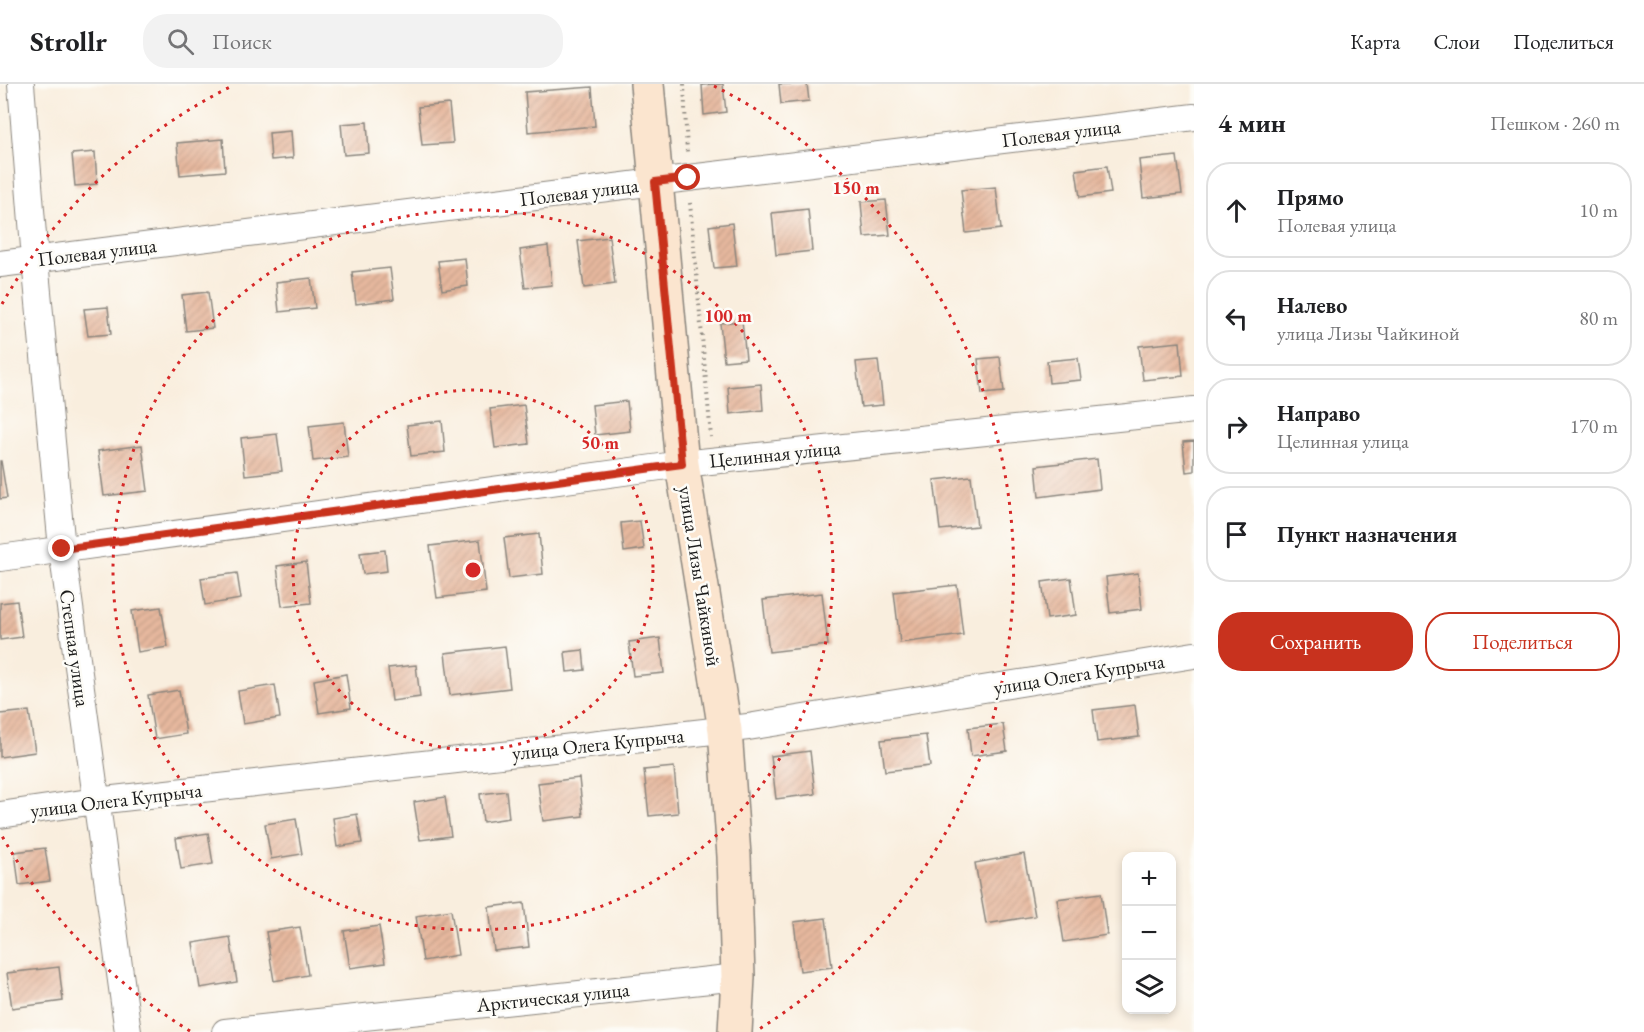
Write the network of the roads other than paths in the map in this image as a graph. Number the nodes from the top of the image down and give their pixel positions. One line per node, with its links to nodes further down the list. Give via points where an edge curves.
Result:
1 (21, 84): 5 (street, Степная улица)
2 (647, 84): 4 (street, улица Лизы Чайкиной)
3 (1194, 117): 4 (street, Полевая улица)
4 (655, 182): 5 (street, Полевая улица); 8 (street, улица Лизы Чайкиной)
5 (35, 260): 6 (street, Полевая улица); 9 (street, Степная улица)
6 (0, 264)
7 (1194, 410): 8 (street, Целинная улица)
8 (682, 464): 9 (street, Целинная улица); 12 (street, улица Лизы Чайкиной)
9 (62, 549): 10 (street, Целинная улица); 13 (street, Степная улица)
10 (0, 558)
11 (1194, 655): 12 (street, улица Олега Купрыча)
12 (725, 730): 13 (street, улица Олега Купрыча); 15 (street, улица Лизы Чайкиной)
13 (96, 801): 14 (street, улица Олега Купрыча); 16 (street, Степная улица)
14 (0, 815)
15 (738, 977): 17 (street, Арктическая улица); 18 (street, улица Лизы Чайкиной)
16 (128, 1032)
17 (225, 1032)
18 (735, 1032)

